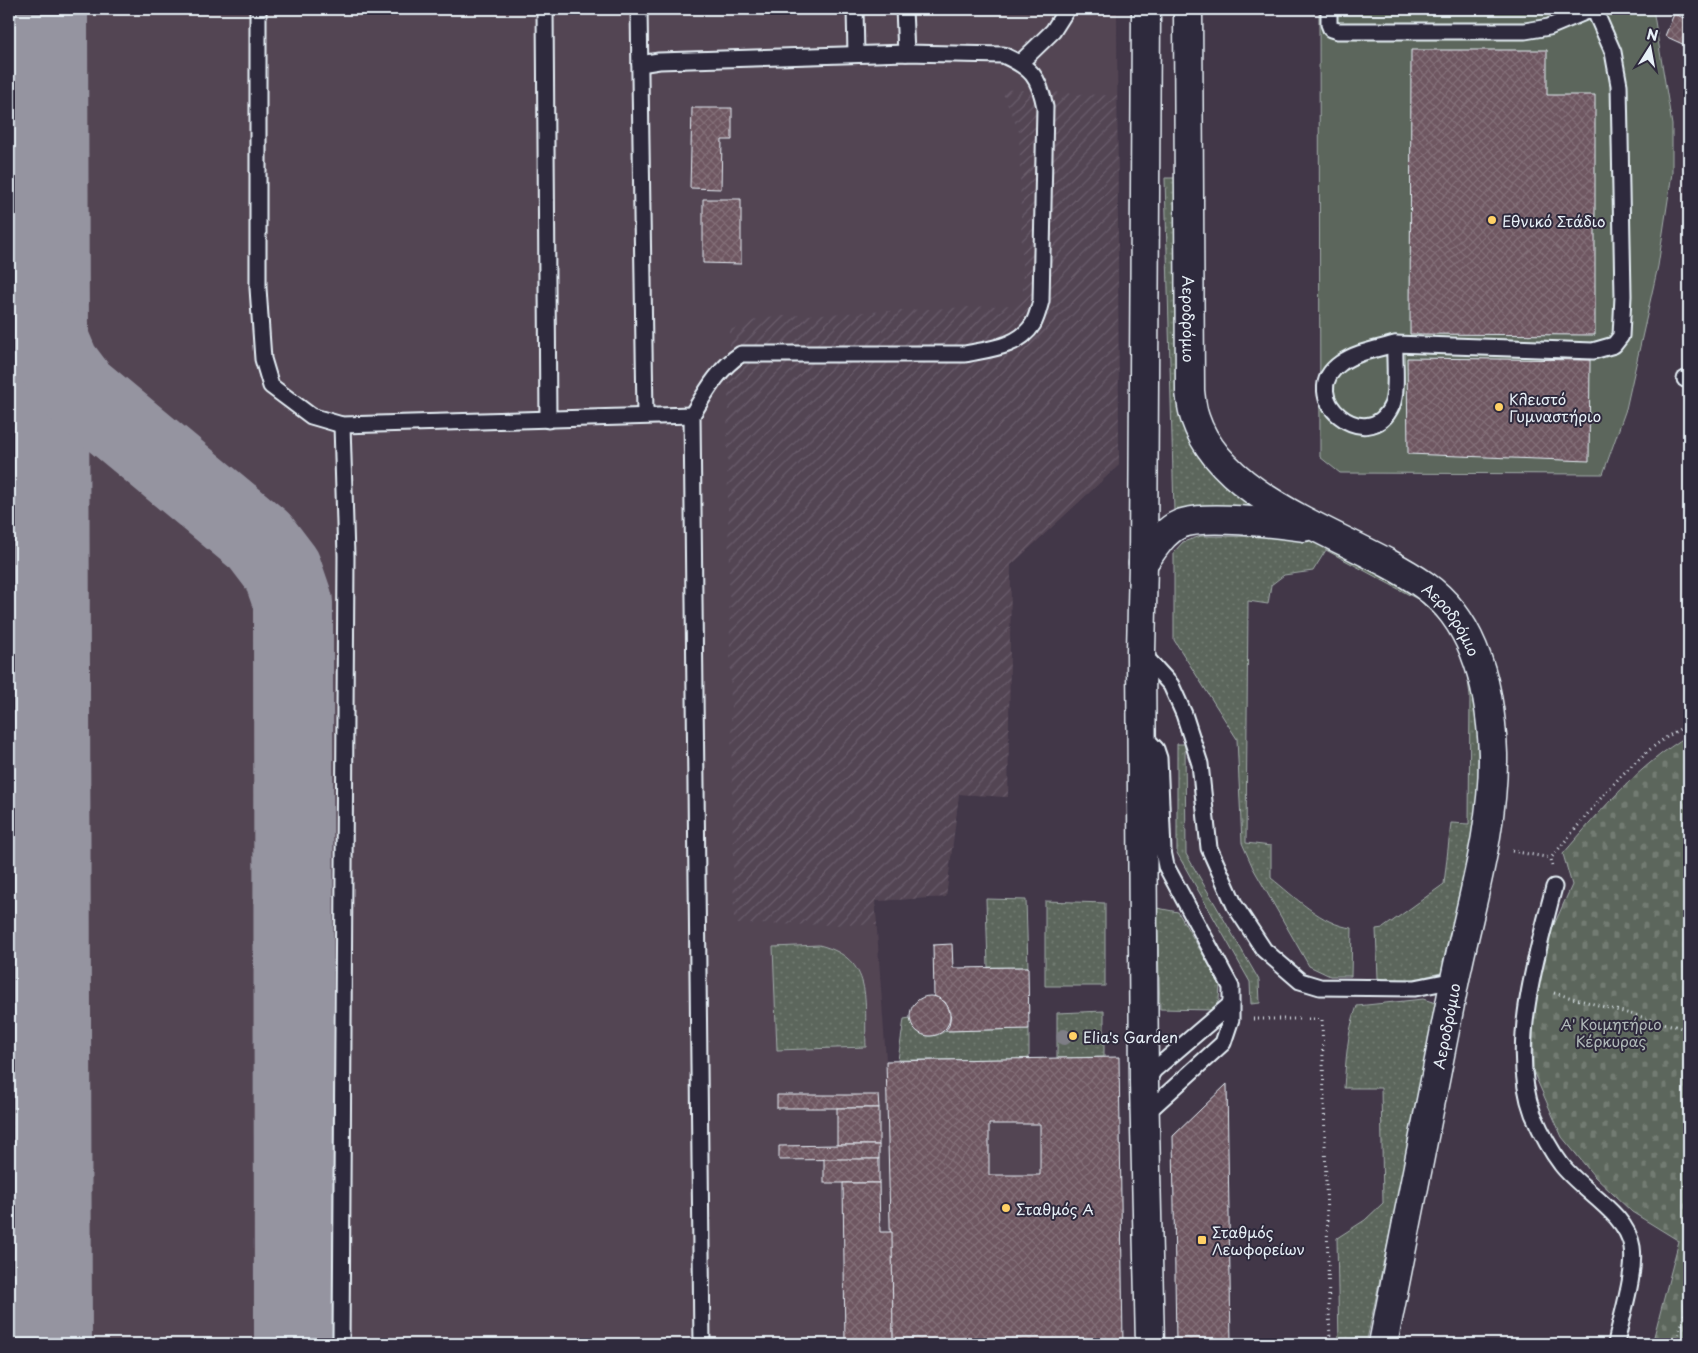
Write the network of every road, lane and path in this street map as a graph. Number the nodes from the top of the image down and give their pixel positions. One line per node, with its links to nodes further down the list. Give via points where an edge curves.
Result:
1 (258, 9): 21 (lane, via 258,288 263,359 272,386 311,416)
2 (545, 9): 20 (lane)
3 (639, 9): 16 (lane)
4 (854, 9): 14 (lane)
5 (904, 9): 13 (lane)
6 (1067, 9): 15 (lane, via 1053,31)
7 (1146, 9): 11 (main road)
8 (1188, 9): 12 (main road, Αεροδρόμιο)
9 (1329, 9): 10 (lane, via 1331,29 1338,31 1525,31 1549,27)
10 (1593, 9): 17 (lane, via 1612,52 1619,85 1621,336 1614,346 1593,351)
11 (1146, 44): 12 (main road); 23 (main road)
12 (1188, 52): 22 (main road, Αεροδρόμιο, via 1190,391 1195,419 1212,450 1241,482)
13 (906, 53): 14 (lane); 15 (lane, via 1003,55)
14 (856, 54): 16 (lane)
15 (1020, 63): 19 (lane, via 1034,74 1042,90 1045,107 1041,301 1033,324 1019,339 997,348 965,354 740,354 727,363 708,387)
16 (640, 64): 18 (lane)
17 (1395, 344): 17 (lane, via 1350,358 1332,371 1327,381 1328,403 1342,420 1352,424 1375,422 1392,406)
18 (645, 415): 19 (lane); 20 (lane)
19 (692, 415): 39 (lane)
20 (548, 420): 21 (lane)
21 (342, 425): 38 (lane, via 346,566)
22 (1321, 529): 23 (main road, via 1272,522 1204,520 1180,523 1164,535); 27 (main road, Αεροδρόμιο, via 1375,555 1426,586 1452,612 1471,642 1486,690 1493,752)
23 (1143, 563): 24 (main road)
24 (1141, 652): 26 (main road); 30 (lane, via 1171,685 1184,714 1201,772 1209,848 1235,906 1264,950 1300,981 1320,987 1415,988)
25 (1689, 724): 28 (path, via 1645,752 1617,779)
26 (1142, 734): 32 (lane, via 1156,749 1159,758 1162,851 1166,866 1231,988); 35 (main road)
27 (1485, 844): 28 (path); 30 (main road, Αεροδρόμιο)
28 (1551, 858): 29 (path)
29 (1554, 887): 43 (lane, via 1529,985 1523,1072 1534,1115 1561,1165 1624,1227 1632,1246)
30 (1455, 980): 42 (main road, Αεροδρόμιο)
31 (1554, 993): 34 (path)
32 (1230, 1004): 35 (lane, via 1154,1070); 36 (lane, via 1231,1019 1223,1043)
33 (1322, 1019): 41 (path)
34 (1689, 1030)
35 (1144, 1084): 36 (main road)
36 (1145, 1114): 40 (main road)
37 (1689, 1298): 44 (path)
38 (341, 1344)
39 (702, 1344)
40 (1150, 1344)
41 (1330, 1344)
42 (1383, 1344)
43 (1616, 1344)
44 (1676, 1344)

